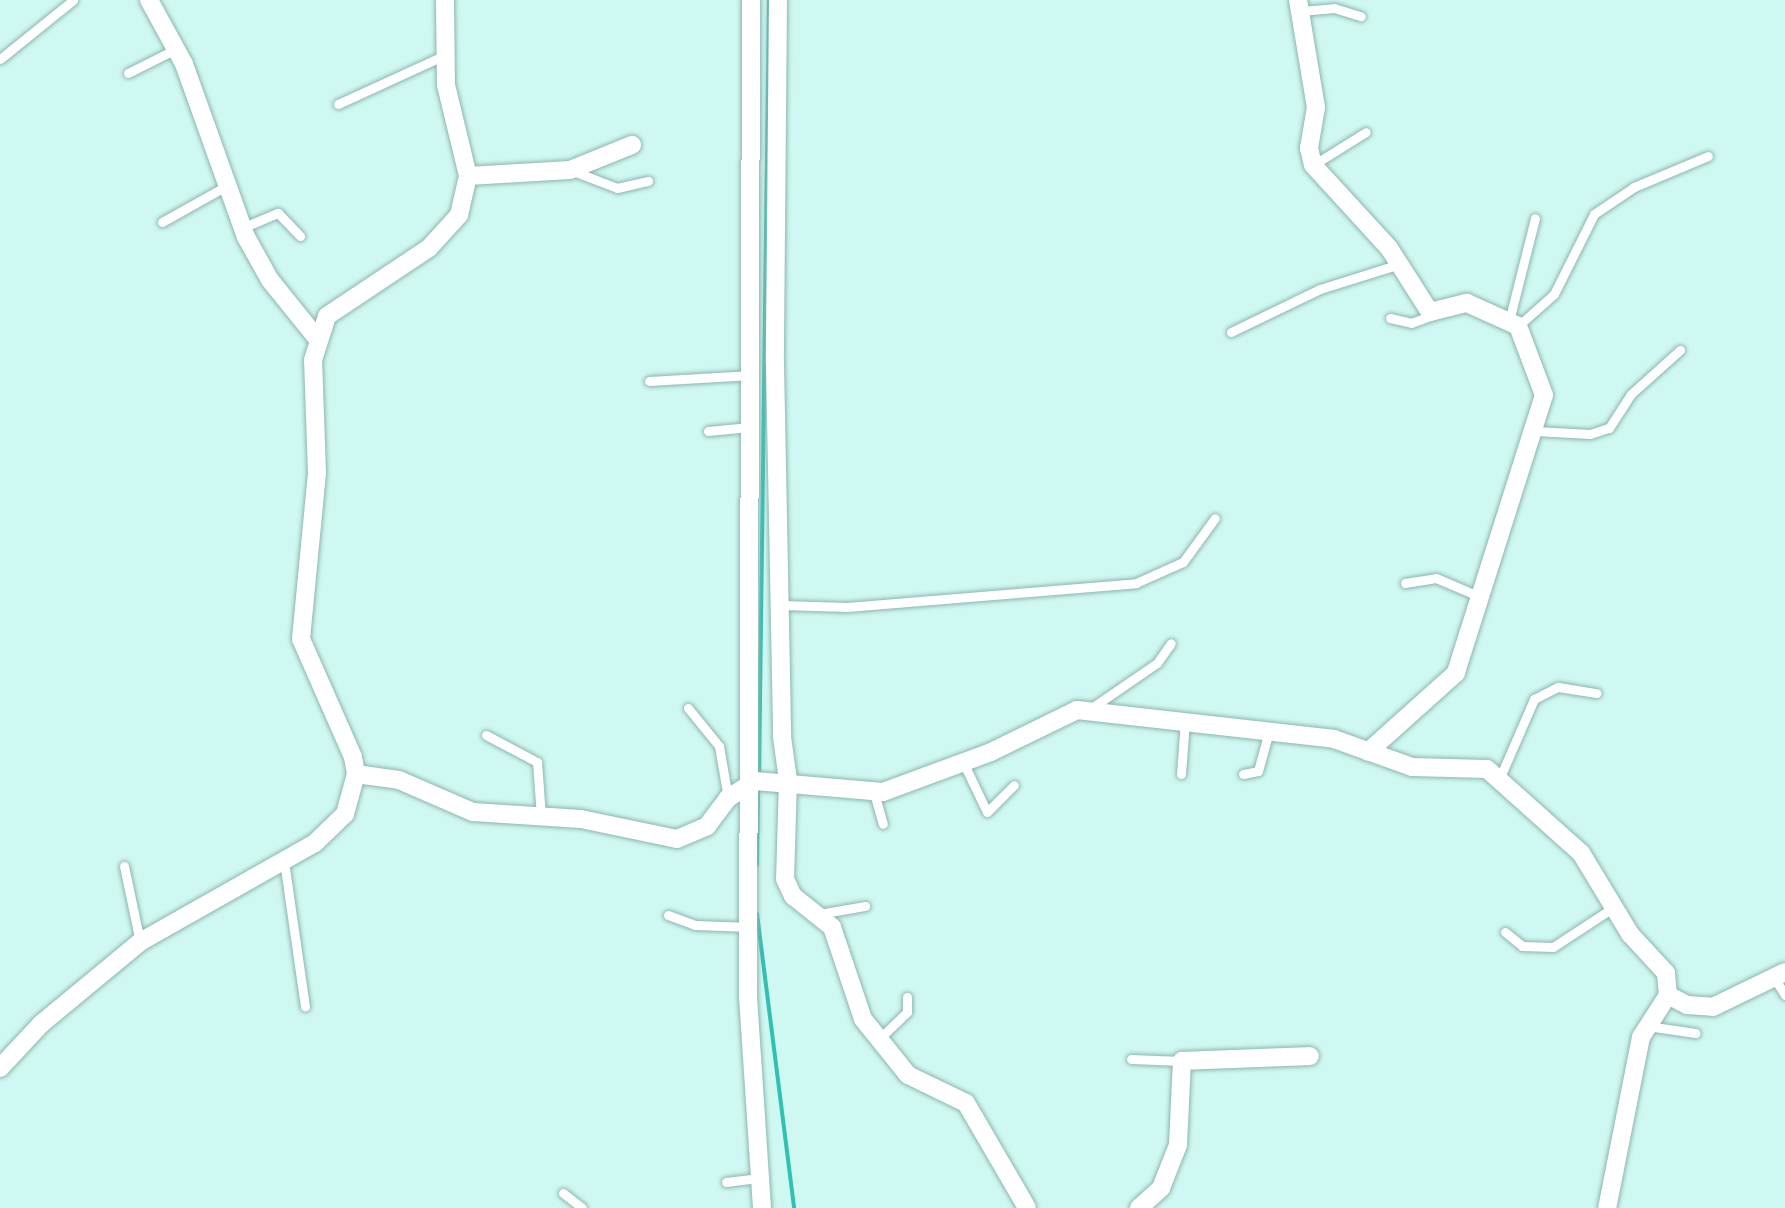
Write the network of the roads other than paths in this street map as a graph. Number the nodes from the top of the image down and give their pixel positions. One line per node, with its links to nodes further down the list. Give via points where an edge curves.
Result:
1 (73, 0): 10 (lane)
2 (149, 0): 8 (street)
3 (445, 0): 9 (street)
4 (751, 0): 32 (street)
5 (778, 0): 40 (street)
6 (1299, 6): 7 (lane); 16 (street, via 1316,107 1309,148)
7 (1361, 16)
8 (176, 49): 11 (lane); 20 (street)
9 (445, 55): 12 (lane); 18 (street, via 446,85)
10 (0, 59)
11 (128, 73)
12 (338, 104)
13 (1366, 132): 16 (lane)
14 (632, 145): 17 (street)
15 (1708, 156): 28 (lane, via 1634,187 1594,214 1554,294)
16 (1313, 165): 25 (street)
17 (570, 170): 18 (street); 19 (lane, via 617,188)
18 (468, 176): 30 (street, via 448,234 346,298)
19 (648, 181)
20 (228, 185): 22 (lane); 23 (street)
21 (1535, 218): 28 (lane)
22 (162, 222)
23 (242, 228): 24 (lane, via 278,213); 30 (street, via 270,280)
24 (300, 236)
25 (1400, 264): 26 (street, via 1425,308); 29 (lane, via 1320,289)
26 (1437, 313): 27 (lane, via 1411,323); 28 (street, via 1467,303)
27 (1390, 318)
28 (1514, 324): 36 (street, via 1544,395)
29 (1231, 332)
30 (316, 337): 50 (street, via 317,473 301,639)
31 (1680, 350): 36 (lane, via 1631,394 1609,428 1590,434)
32 (752, 375): 33 (lane); 34 (street)
33 (649, 381)
34 (753, 426): 35 (lane); 55 (street)
35 (708, 431)
36 (1535, 431): 39 (street)
37 (1215, 518): 40 (lane, via 1183,562 1136,583 847,607)
38 (1405, 583): 39 (lane, via 1436,578)
39 (1476, 595): 48 (street, via 1456,673)
40 (781, 605): 54 (street)
41 (1171, 643): 44 (lane, via 1157,663)
42 (1597, 693): 53 (lane, via 1558,687 1534,699)
43 (688, 708): 58 (lane, via 719,746)
44 (1090, 709): 45 (street); 49 (street, via 1062,715)
45 (1186, 717): 46 (street); 51 (lane)
46 (1269, 731): 48 (street, via 1334,739); 52 (lane, via 1258,771)
47 (486, 735): 59 (lane, via 537,762)
48 (1368, 752): 53 (street, via 1401,765 1471,765)
49 (963, 762): 56 (lane, via 987,812); 57 (street)
50 (356, 774): 59 (street, via 399,780 462,810); 61 (street, via 345,814)
51 (1181, 774)
52 (1243, 774)
53 (1501, 775): 64 (street, via 1540,821 1581,853)
54 (784, 779): 55 (street); 57 (street); 65 (street, via 785,879 793,896)
55 (751, 782): 58 (street); 68 (street)
56 (1014, 785)
57 (874, 793): 60 (lane)
58 (728, 798): 59 (street, via 707,826 677,839)
59 (541, 816)
60 (883, 824)
61 (284, 861): 69 (street); 73 (lane)
62 (124, 866): 69 (lane)
63 (865, 906): 65 (lane)
64 (1614, 907): 67 (lane, via 1553,947 1522,946); 71 (street, via 1666,973)
65 (819, 914): 76 (street, via 832,927 855,1005)
66 (668, 915): 68 (lane)
67 (1505, 932)
68 (751, 937): 81 (street, via 748,997)
69 (140, 942): 80 (street, via 41,1024)
70 (1782, 982): 71 (street, via 1713,1007 1687,1005)
71 (1668, 995): 74 (street)
72 (907, 997): 76 (lane, via 907,1012)
73 (305, 1006)
74 (1647, 1026): 75 (lane); 88 (street)
75 (1695, 1033)
76 (879, 1039): 86 (street, via 908,1075 966,1103)
77 (1310, 1056): 79 (street)
78 (1131, 1059): 79 (lane)
79 (1182, 1061): 87 (street, via 1178,1145 1161,1188)
80 (0, 1068)
81 (760, 1178): 82 (lane); 85 (street)
82 (726, 1182)
83 (563, 1193): 84 (lane)
84 (582, 1208)
85 (762, 1208)
86 (1027, 1208)
87 (1139, 1208)
88 (1607, 1208)

